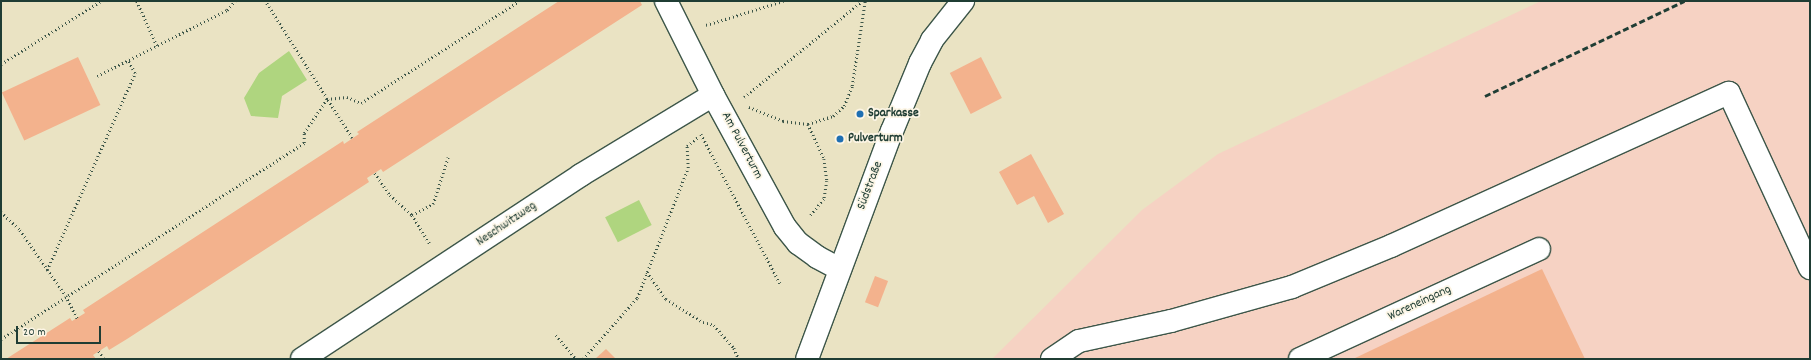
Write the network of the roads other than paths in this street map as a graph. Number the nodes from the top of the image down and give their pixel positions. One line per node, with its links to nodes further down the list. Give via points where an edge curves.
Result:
1 (666, 1): 3 (street, Am Pulverturm)
2 (963, 1): 6 (street, Südstraße, via 932,40 920,63)
3 (713, 94): 6 (street, Am Pulverturm, via 731,108 785,226 798,244); 7 (street, Neschwitzweg, via 581,176)
4 (1539, 249): 10 (street, Wareneingang)
5 (1810, 268): 9 (street, via 1729,93 1391,246 1292,287 1171,320 1079,341)
6 (840, 269): 8 (street, Südstraße)
7 (302, 359)
8 (807, 359)
9 (1052, 359)
10 (1300, 359)

